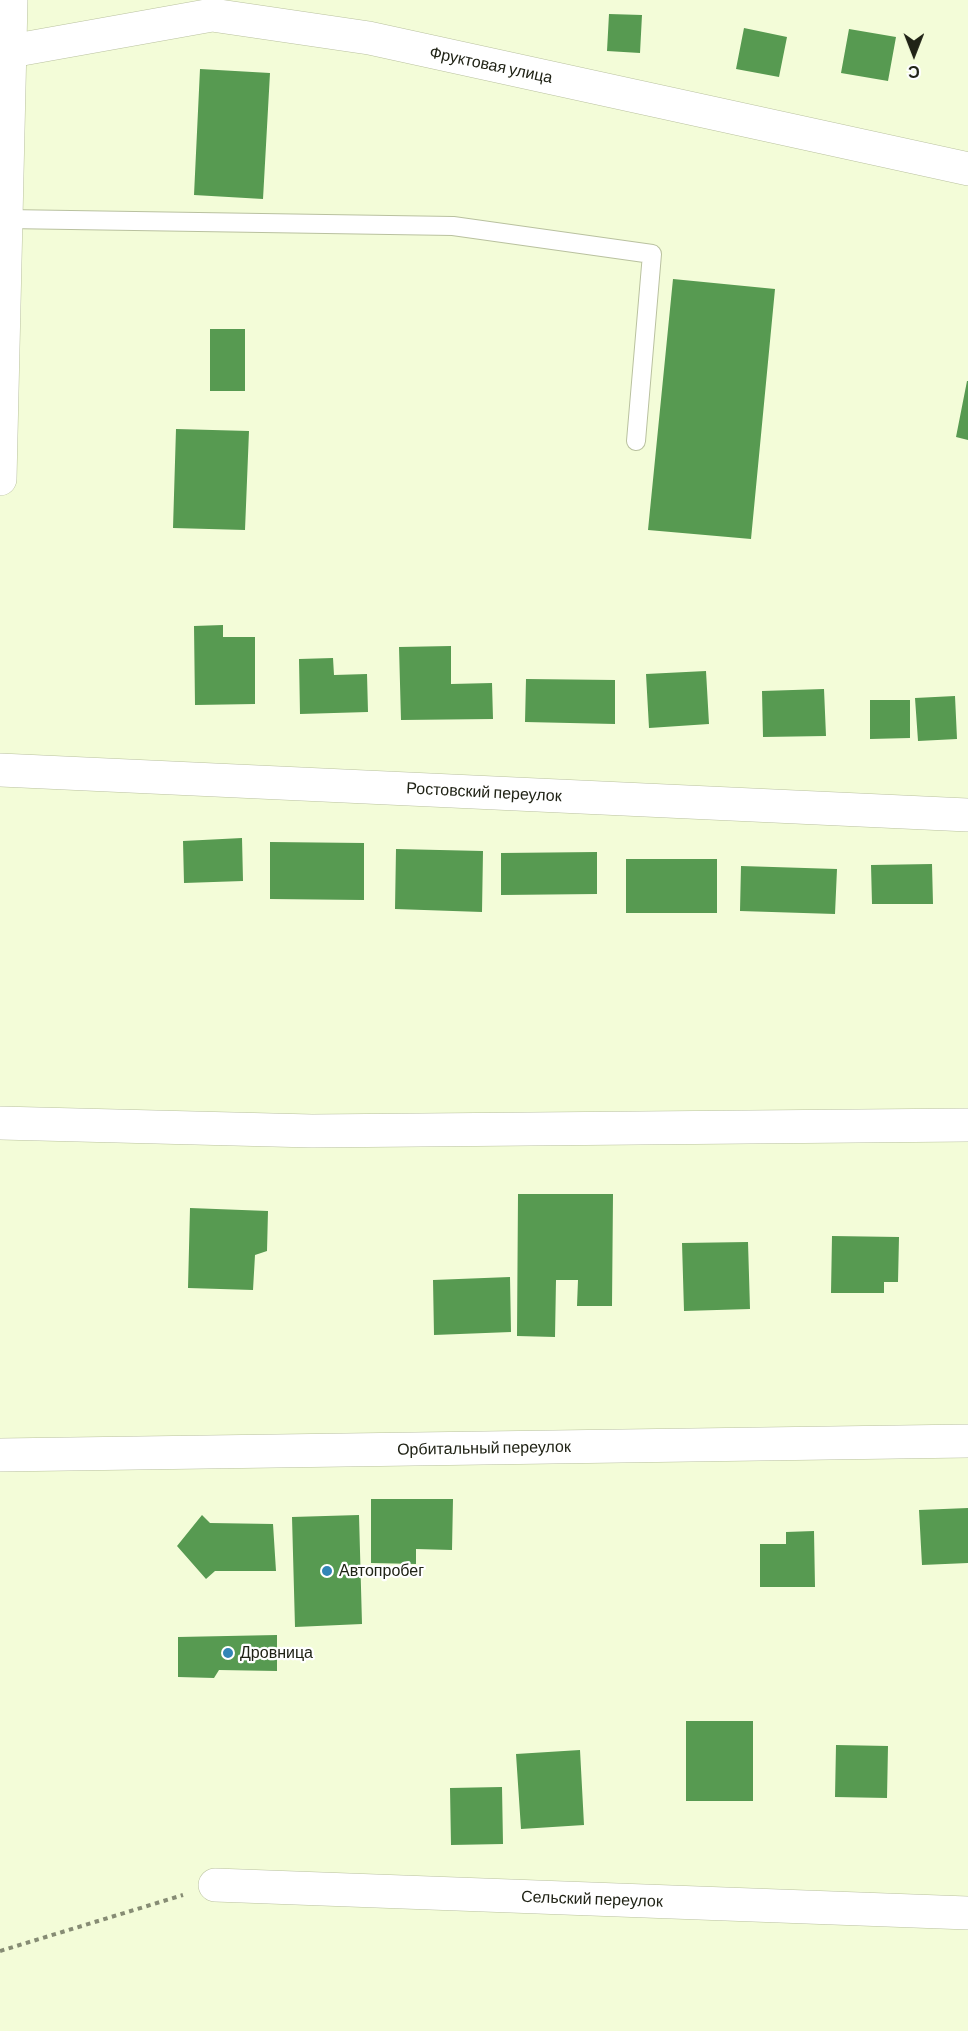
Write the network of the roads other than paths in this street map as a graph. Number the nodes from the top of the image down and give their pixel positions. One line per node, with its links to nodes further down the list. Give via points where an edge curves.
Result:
1 (11, 0): 2 (street)
2 (11, 51): 3 (street, Фруктовая улица, via 212,15 369,38); 4 (street)
3 (968, 170)
4 (6, 219): 5 (lane, via 453,226 652,254); 6 (street)
5 (636, 441)
6 (0, 479)
7 (0, 770): 8 (street, Ростовский переулок)
8 (968, 815)
9 (0, 1124): 10 (street, via 312,1131)
10 (968, 1125)
11 (968, 1441): 12 (street, Орбитальный переулок)
12 (0, 1455)
13 (215, 1885): 14 (street, Сельский переулок)
14 (968, 1914)

